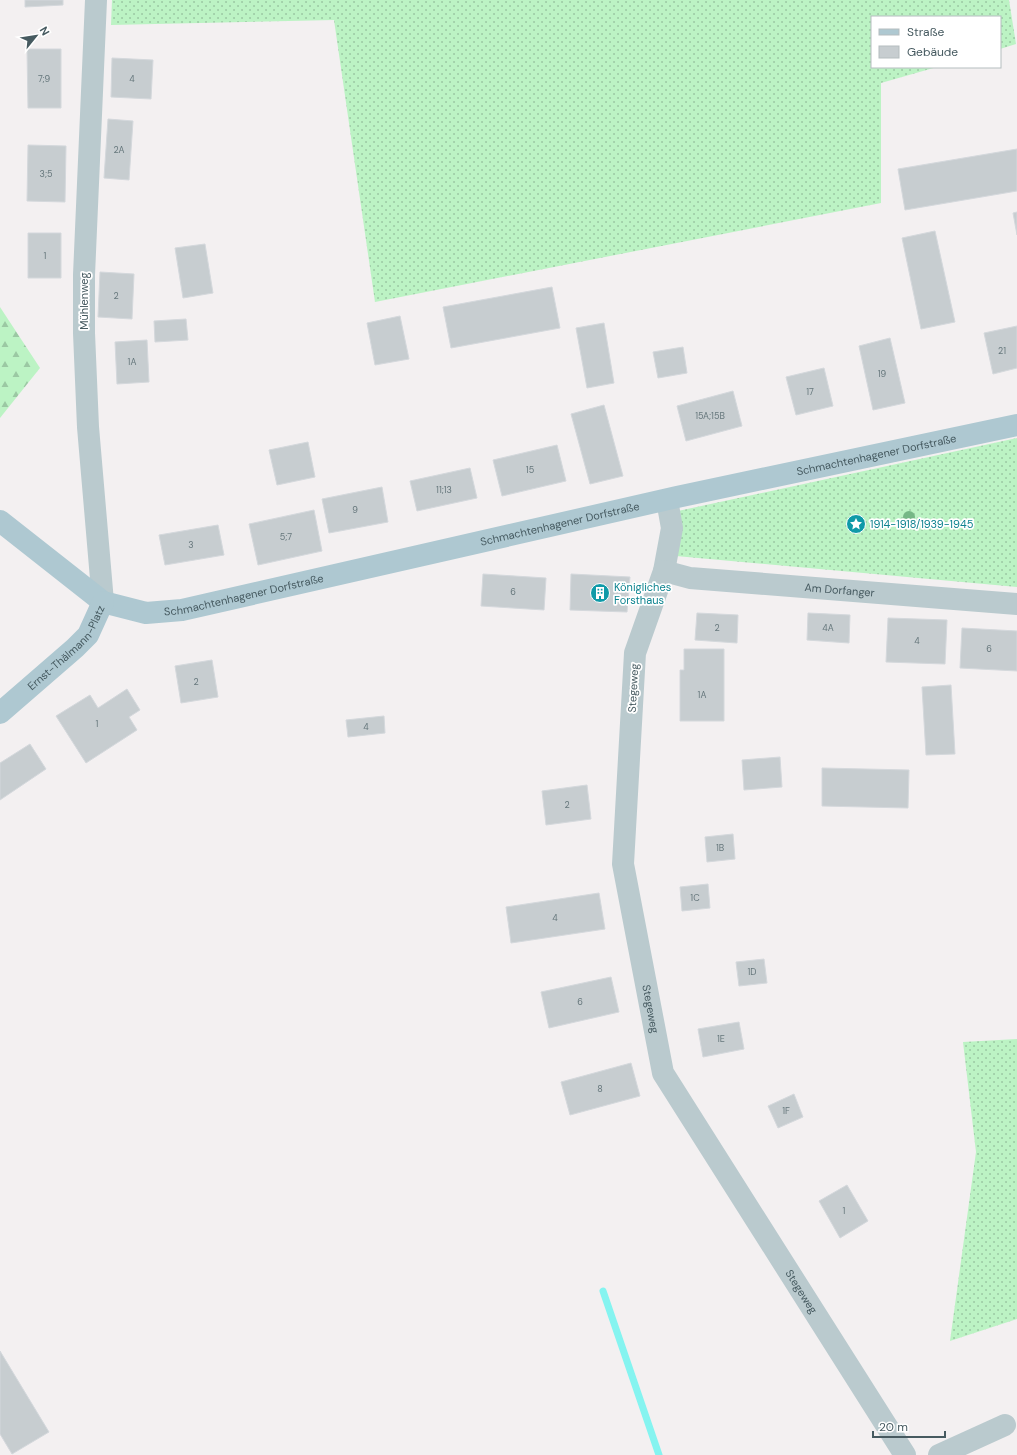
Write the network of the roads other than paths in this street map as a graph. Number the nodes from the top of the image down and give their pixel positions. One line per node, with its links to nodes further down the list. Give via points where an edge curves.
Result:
1 (96, 0): 6 (street, Mühlenweg, via 84,275 84,333 88,427)
2 (1017, 426): 3 (main road, Schmachtenhagener Dorfstraße)
3 (667, 500): 5 (street, Stegeweg, via 672,528); 6 (main road, Schmachtenhagener Dorfstraße, via 191,609 146,613)
4 (0, 521): 6 (main road, Ernst-Thälmann-Platz)
5 (664, 571): 7 (street, Am Dorfanger, via 690,578); 10 (street, Stegeweg, via 635,652 623,864 663,1073)
6 (103, 602): 8 (main road, Ernst-Thälmann-Platz, via 88,635)
7 (1017, 604)
8 (0, 714)
9 (1005, 1425): 11 (street)
10 (905, 1455)
11 (939, 1455)

